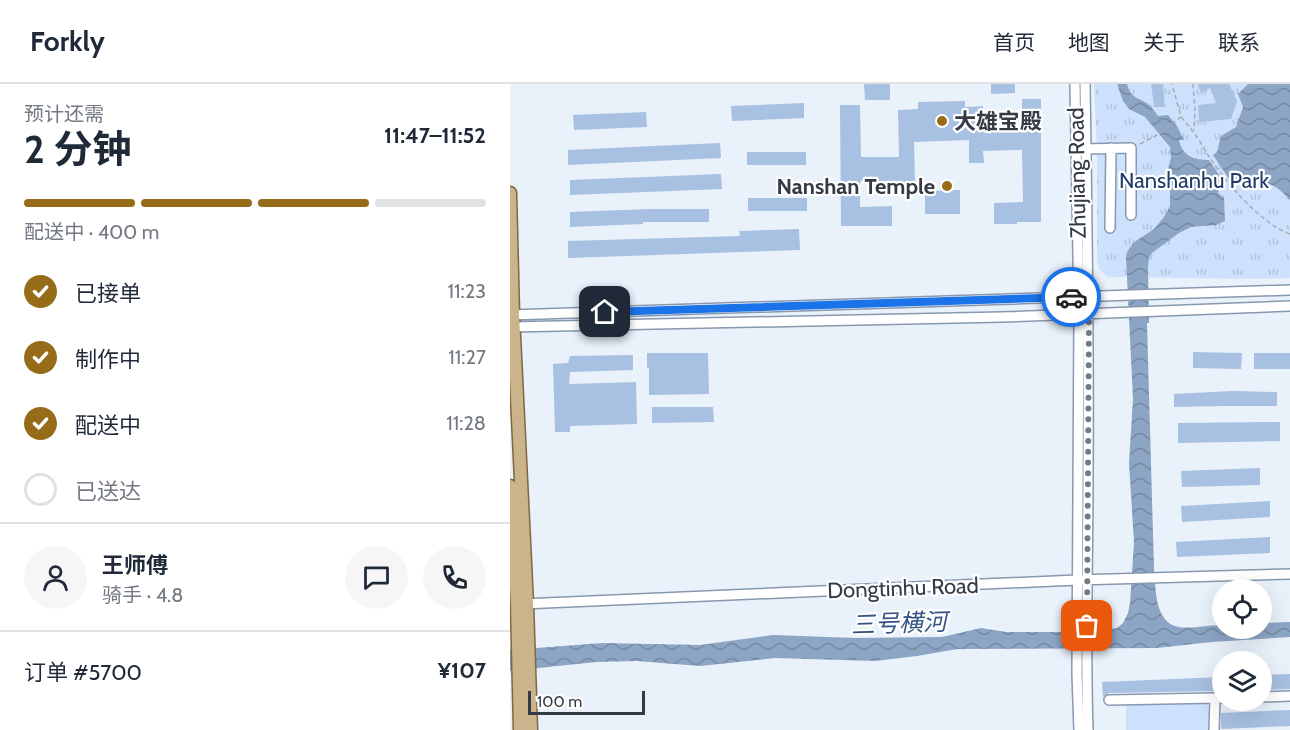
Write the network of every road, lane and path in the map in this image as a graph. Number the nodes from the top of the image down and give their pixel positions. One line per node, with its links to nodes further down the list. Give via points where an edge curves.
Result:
1 (1075, 84): 9 (street, Zhujiang Road)
2 (1085, 84): 15 (street, Zhujiang Road)
3 (1172, 84): 5 (path)
4 (1193, 84): 6 (path)
5 (1181, 117): 6 (path); 8 (path)
6 (1194, 131): 13 (path, via 1244,201 1270,224)
7 (1111, 148): 8 (street); 9 (street); 12 (street)
8 (1131, 148): 11 (street)
9 (1076, 149): 15 (street, Zhujiang Road)
10 (510, 193): 18 (main road)
11 (1131, 215)
12 (1110, 228)
13 (1290, 234)
14 (1290, 290): 15 (street)
15 (1083, 296): 17 (street, Zhujiang Road); 18 (street)
16 (1290, 306): 17 (street)
17 (1084, 313): 18 (street); 21 (street, Zhujiang Road); 22 (street, Zhujiang Road)
18 (512, 321): 23 (main road)
19 (510, 486): 23 (main road)
20 (1290, 574): 22 (street, Dongtinhu Road)
21 (1077, 580): 22 (street, Dongtinhu Road); 23 (street, Dongtinhu Road); 24 (street, Zhujiang Road)
22 (1088, 580): 24 (street, Zhujiang Road)
23 (522, 604): 26 (main road)
24 (1082, 626): 25 (street, Zhujiang Road)
25 (1082, 657): 34 (street, Zhujiang Road, via 1077,674); 35 (street, Zhujiang Road)
26 (523, 678): 32 (main road); 33 (main road)
27 (1290, 696): 28 (street)
28 (1272, 697)
29 (1212, 698): 30 (street)
30 (1109, 700)
31 (1217, 711): 36 (street)
32 (520, 730)
33 (531, 730)
34 (1079, 730)
35 (1088, 730)
36 (1214, 730)

